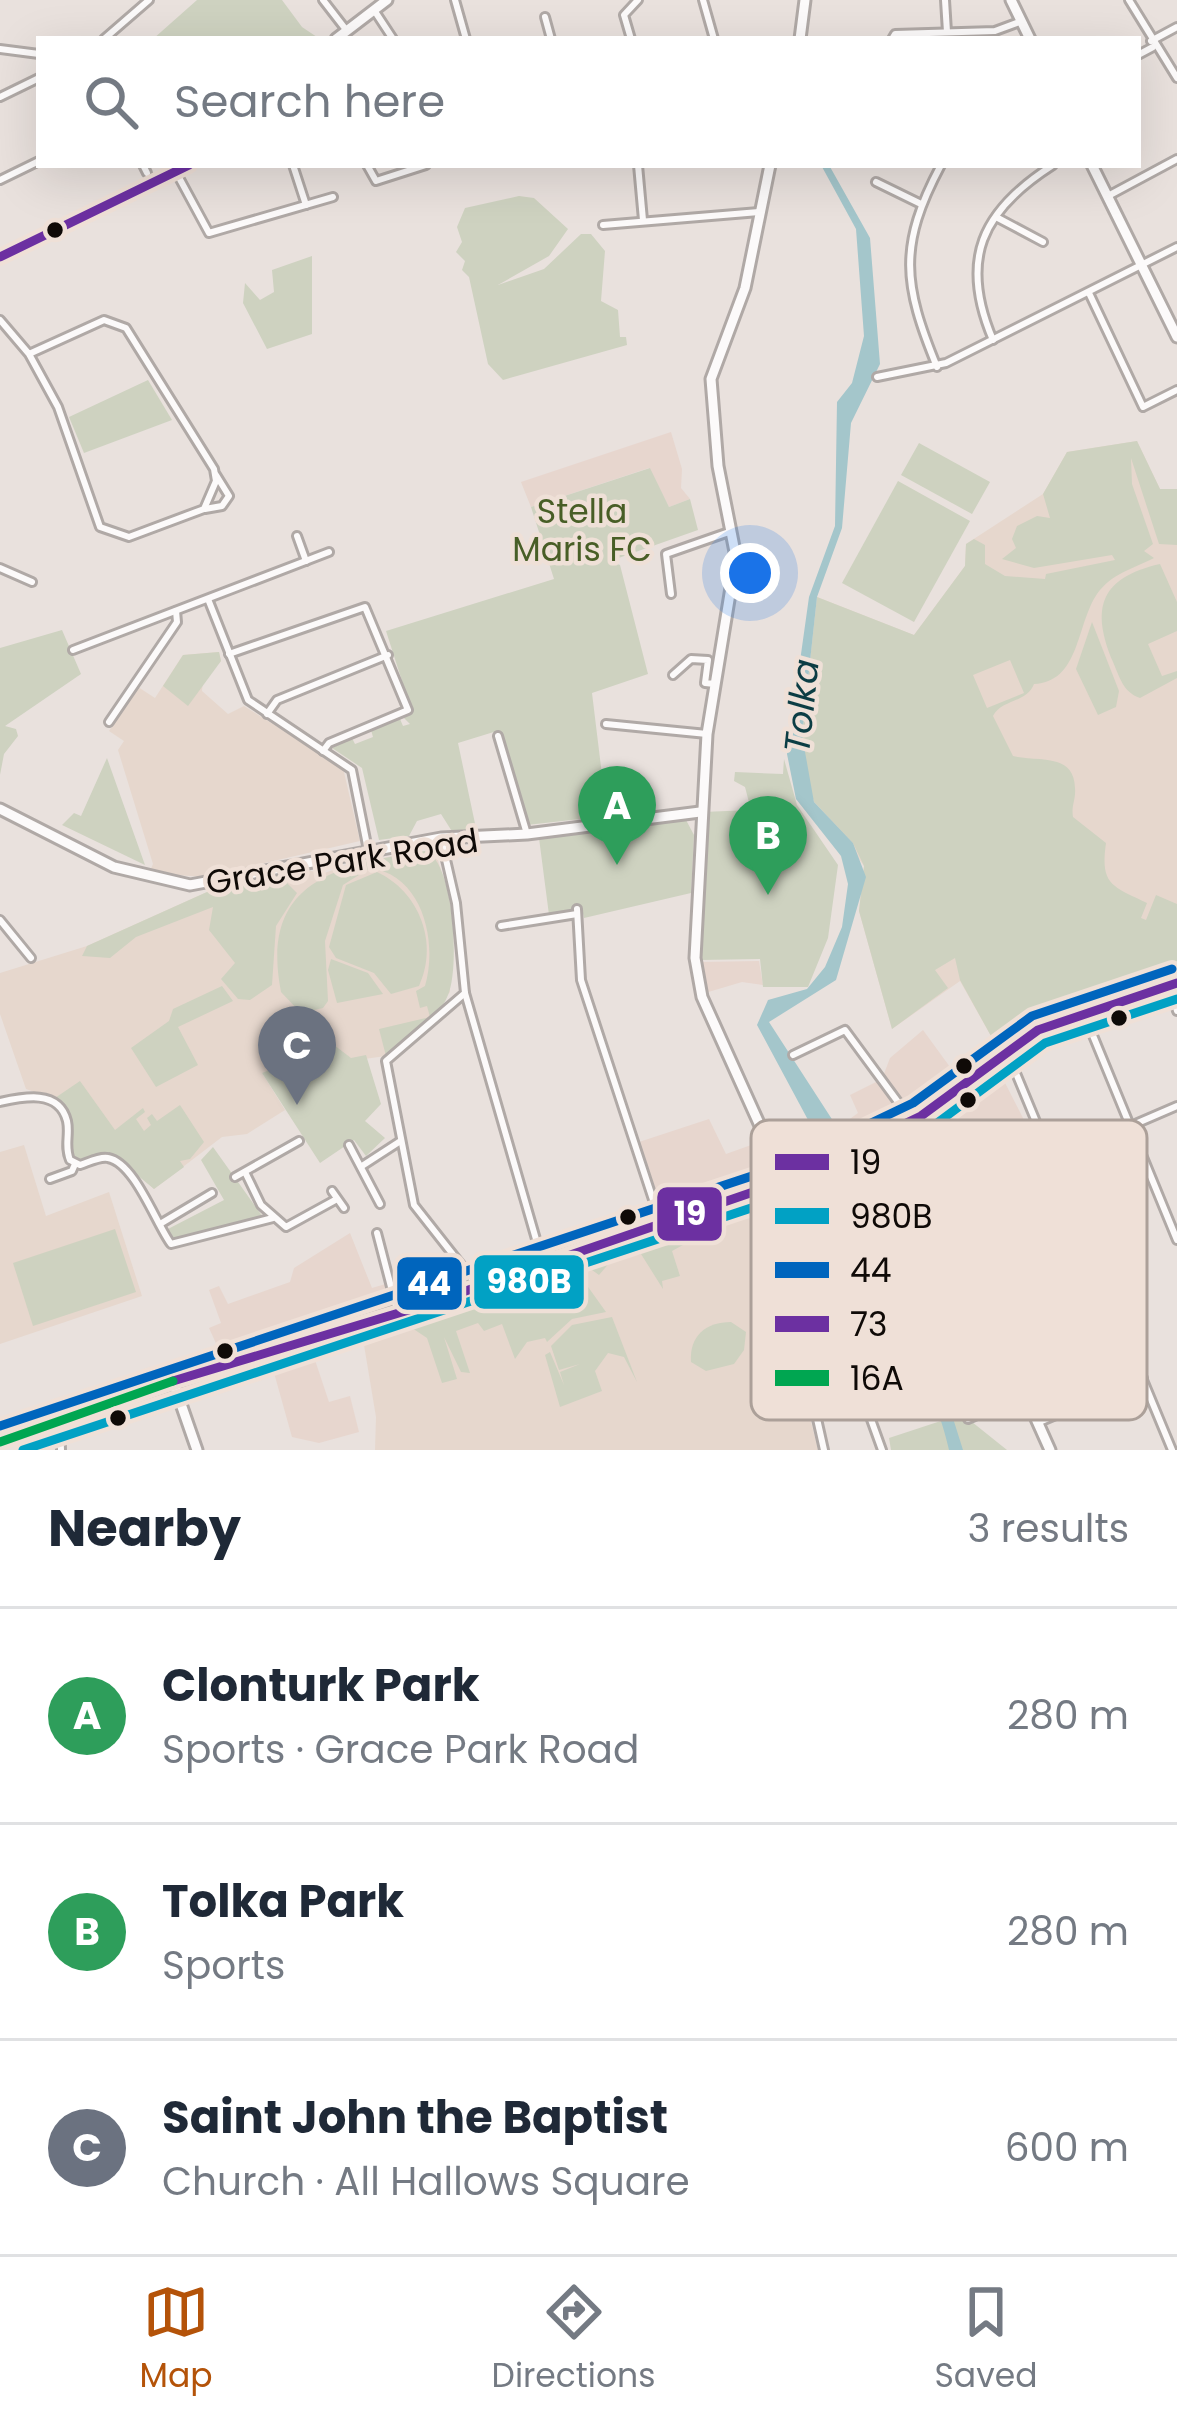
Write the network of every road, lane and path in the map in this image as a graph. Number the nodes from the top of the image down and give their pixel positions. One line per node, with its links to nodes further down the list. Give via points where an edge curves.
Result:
1 (149, 0): 17 (street)
2 (323, 0): 15 (street)
3 (386, 0): 11 (street)
4 (455, 0): 20 (street)
5 (638, 0): 22 (street, via 624,15)
6 (703, 0): 23 (street)
7 (805, 0): 24 (street)
8 (945, 0): 16 (street)
9 (1011, 0): 13 (street)
10 (1129, 0): 27 (street)
11 (374, 10): 15 (street); 19 (street)
12 (545, 16): 21 (street)
13 (1022, 21): 16 (street, via 995,31); 26 (street)
14 (1177, 27): 27 (street)
15 (347, 31): 18 (street)
16 (946, 32): 25 (street)
17 (107, 36)
18 (340, 36)
19 (391, 36)
20 (465, 36)
21 (550, 36)
22 (630, 36)
23 (713, 36)
24 (800, 36)
25 (894, 36)
26 (1029, 36)
27 (1152, 44): 29 (street); 31 (street)
28 (0, 49): 30 (street)
29 (1141, 53)
30 (36, 54)
31 (1177, 78)
32 (36, 79): 33 (street)
33 (0, 97)
34 (1177, 159): 48 (street)
35 (36, 162): 46 (street)
36 (183, 168): 45 (street)
37 (294, 168): 51 (street)
38 (368, 168): 39 (street, via 372,180)
39 (415, 168)
40 (638, 168): 54 (street)
41 (769, 168): 52 (street)
42 (940, 168): 50 (street)
43 (1049, 168): 53 (street)
44 (1094, 168): 48 (street)
45 (176, 172): 51 (street, via 208,233); 58 (street)
46 (0, 180)
47 (876, 182): 50 (street)
48 (1108, 196): 59 (street)
49 (333, 197): 51 (street)
50 (922, 204): 65 (street, via 908,288)
51 (306, 205)
52 (759, 212): 54 (street); 70 (street, via 745,288 711,379)
53 (996, 217): 56 (street); 63 (street, via 974,288)
54 (643, 220): 55 (street)
55 (604, 225)
56 (1043, 242)
57 (1177, 247): 59 (street)
58 (0, 257)
59 (1142, 265): 60 (street); 62 (street)
60 (1089, 293): 63 (street); 67 (street, via 1143,406)
61 (0, 320): 64 (street)
62 (1177, 337)
63 (993, 340): 65 (street)
64 (29, 353): 68 (street, via 104,320 126,328); 69 (street, via 80,458 100,527 129,537)
65 (937, 367): 66 (street)
66 (877, 377)
67 (1177, 390)
68 (216, 475): 69 (street); 69 (street, via 229,496)
69 (204, 509)
70 (733, 531): 76 (street, via 666,554); 83 (street, via 736,557)
71 (297, 536): 73 (street)
72 (329, 552): 73 (street)
73 (306, 561): 77 (street)
74 (0, 568): 75 (street)
75 (32, 582)
76 (671, 595)
77 (208, 599): 78 (street); 80 (street)
78 (176, 611): 79 (street); 85 (street, via 177,622)
79 (73, 650)
80 (229, 654): 81 (street, via 361,605); 86 (street, via 248,700)
81 (388, 655): 86 (street, via 277,700); 91 (street, via 408,708)
82 (673, 675): 83 (street, via 691,659 708,661 706,683)
83 (715, 684): 89 (street)
84 (102, 706): 85 (street)
85 (116, 712): 87 (street)
86 (267, 713): 91 (street)
87 (109, 722)
88 (606, 724): 89 (street)
89 (707, 734): 93 (street)
90 (498, 736): 94 (street)
91 (323, 751): 96 (street, via 354,773)
92 (0, 809): 96 (street, Grace Park Road, via 86,856 170,884 229,881)
93 (700, 812): 94 (street, Grace Park Road); 109 (street, via 695,961 702,997)
94 (527, 834): 95 (street, Grace Park Road)
95 (441, 838): 96 (street, Grace Park Road); 101 (street)
96 (368, 850)
97 (0, 920): 99 (street)
98 (500, 926): 130 (street, via 577,912 581,980)
99 (31, 958)
100 (1173, 984): 102 (street); 103 (street)
101 (465, 994): 117 (street, via 386,1061); 134 (street)
102 (1177, 1011)
103 (1084, 1012): 104 (street); 114 (street)
104 (1006, 1051): 108 (street); 113 (street)
105 (793, 1055): 110 (street, via 844,1030)
106 (0, 1102): 119 (street, via 39,1096 63,1112)
107 (1177, 1106): 115 (street)
108 (928, 1111): 111 (street); 112 (street)
109 (757, 1120)
110 (911, 1120)
111 (914, 1120)
112 (933, 1120)
113 (1035, 1120)
114 (1128, 1120)
115 (1144, 1120)
116 (299, 1142): 122 (street)
117 (399, 1142): 120 (street); 135 (street, via 419,1216)
118 (349, 1145): 120 (street)
119 (75, 1164): 124 (street); 131 (street, via 110,1158)
120 (361, 1167): 127 (street)
121 (1147, 1167): 133 (street)
122 (244, 1172): 123 (street); 129 (street)
123 (235, 1177)
124 (50, 1178)
125 (751, 1192): 130 (street)
126 (212, 1193): 131 (street)
127 (380, 1204)
128 (344, 1208): 129 (street, via 335,1195 292,1226)
129 (273, 1218): 131 (street, via 175,1246)
130 (660, 1221): 134 (street)
131 (160, 1224)
132 (377, 1233): 136 (street)
133 (1177, 1240)
134 (543, 1261): 135 (street)
135 (477, 1285): 136 (street)
136 (399, 1313): 137 (street)
137 (173, 1381): 144 (street); 148 (street)
138 (1147, 1384): 145 (street)
139 (817, 1420): 149 (street)
140 (872, 1420): 150 (street)
141 (1036, 1420): 143 (street)
142 (1044, 1420): 143 (street)
143 (1037, 1423): 151 (street)
144 (60, 1424): 146 (street); 147 (street)
145 (1173, 1439): 152 (street)
146 (3, 1444)
147 (62, 1450)
148 (197, 1450)
149 (824, 1450)
150 (882, 1450)
151 (1049, 1450)
152 (1172, 1450)

